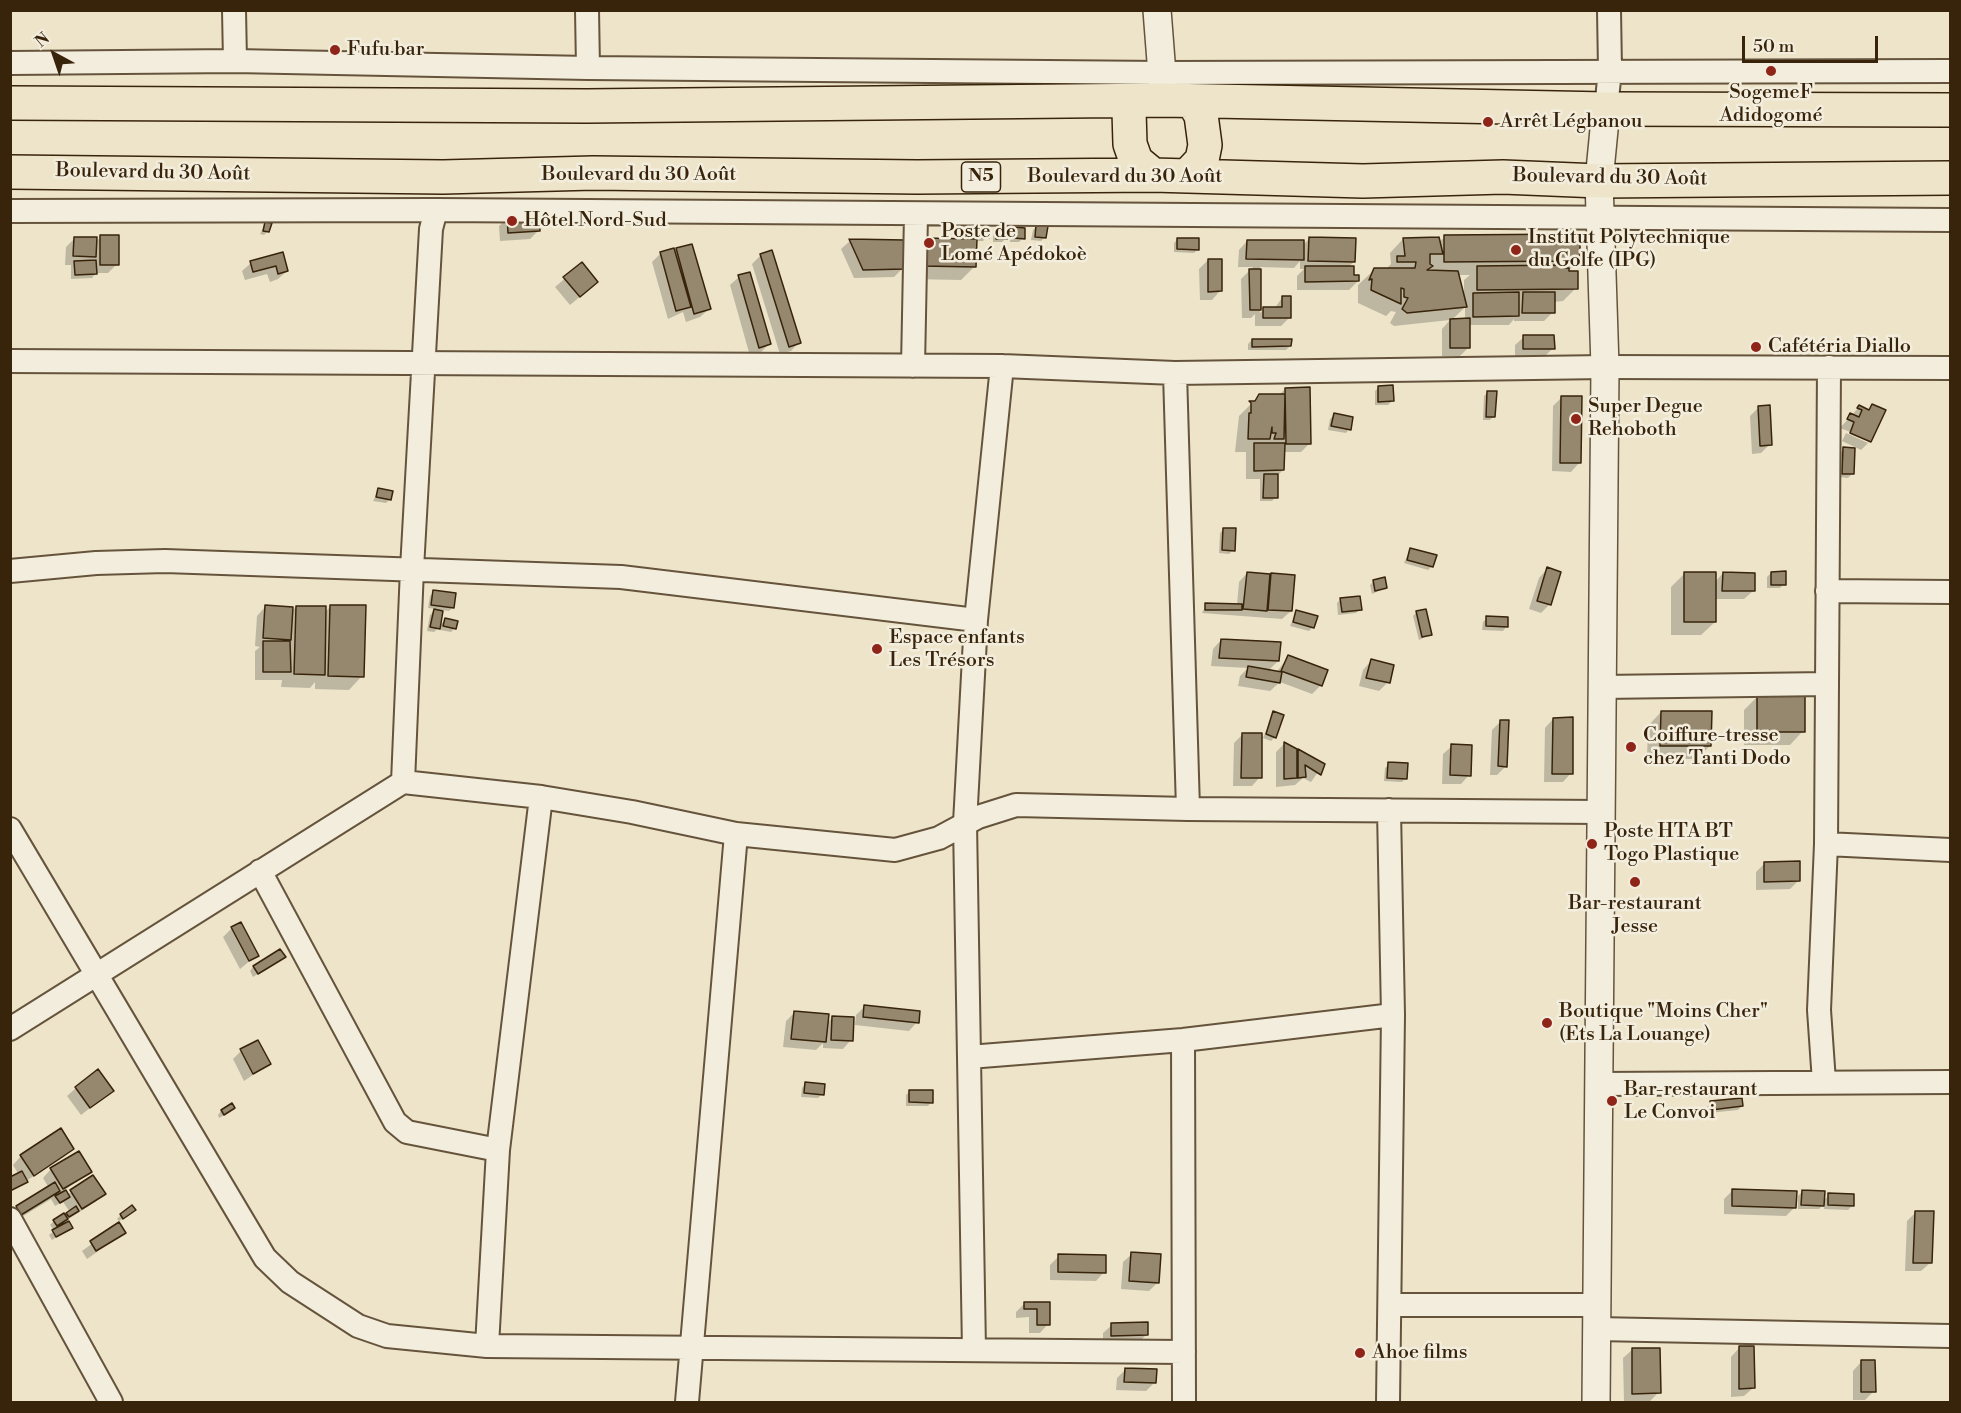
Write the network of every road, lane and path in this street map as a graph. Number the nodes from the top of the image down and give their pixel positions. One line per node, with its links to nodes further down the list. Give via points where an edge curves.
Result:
1 (234, 10): 5 (street)
2 (587, 10): 7 (street)
3 (1157, 10): 10 (street)
4 (1610, 10): 8 (street)
5 (235, 61): 6 (street); 7 (street)
6 (10, 63)
7 (588, 68): 10 (street)
8 (1610, 70): 9 (street); 10 (street); 12 (street)
9 (1950, 71)
10 (1164, 94): 11 (highway, via 599,106); 12 (highway); 15 (highway, via 1129,111 1130,144 1136,161); 16 (highway, via 1201,115 1205,145 1202,160)
11 (10, 103)
12 (1606, 109): 13 (highway); 18 (street)
13 (1950, 110)
14 (10, 172): 15 (highway, Boulevard du 30 Août / N5, via 443,177 593,173)
15 (1153, 175): 16 (highway, Boulevard du 30 Août / N5)
16 (1187, 176): 18 (highway, Boulevard du 30 Août / N5)
17 (1950, 178): 18 (highway, Boulevard du 30 Août / N5)
18 (1599, 181): 22 (street)
19 (436, 210): 20 (street); 21 (street); 25 (street, via 431,229)
20 (10, 211)
21 (916, 215): 22 (street); 26 (street)
22 (1600, 216): 23 (street); 28 (street)
23 (1950, 220)
24 (10, 361): 25 (street)
25 (424, 362): 26 (street); 32 (street)
26 (913, 366): 27 (street)
27 (1002, 366): 31 (street); 36 (street)
28 (1605, 367): 29 (street); 31 (street); 38 (street)
29 (1829, 367): 30 (street); 34 (street)
30 (1950, 368)
31 (1175, 373): 41 (street)
32 (412, 569): 33 (street, via 132,561); 36 (street, via 621,577); 39 (street)
33 (10, 571)
34 (1827, 591): 35 (street); 37 (street)
35 (1950, 592)
36 (976, 620): 44 (street)
37 (1827, 684): 38 (street); 47 (street)
38 (1602, 687): 43 (street)
39 (404, 782): 40 (street); 49 (street)
40 (540, 797): 46 (street); 58 (street)
41 (1188, 809): 42 (street); 44 (street, via 1016,805)
42 (1389, 810): 43 (street); 51 (street)
43 (1601, 812): 57 (street)
44 (965, 824): 46 (street, via 939,838 895,850); 54 (street)
45 (10, 829): 50 (street)
46 (736, 834): 64 (street)
47 (1826, 844): 48 (street); 55 (street, via 1819,1010)
48 (1950, 850)
49 (260, 871): 50 (street); 58 (street, via 395,1122 407,1132)
50 (98, 976): 52 (street); 63 (street, via 275,1269 370,1331)
51 (1393, 1016): 53 (street); 60 (street)
52 (10, 1029)
53 (1183, 1040): 54 (street); 66 (street)
54 (969, 1057): 65 (street)
55 (1824, 1082): 56 (street); 57 (street)
56 (1950, 1082)
57 (1598, 1084): 61 (street)
58 (498, 1150): 63 (street)
59 (10, 1219): 67 (street)
60 (1390, 1305): 61 (street); 70 (street)
61 (1596, 1317): 62 (street); 71 (street)
62 (1950, 1336)
63 (487, 1346): 64 (street)
64 (693, 1348): 65 (street); 68 (street)
65 (974, 1350): 66 (street)
66 (1184, 1352): 69 (street)
67 (111, 1402)
68 (687, 1402)
69 (1184, 1402)
70 (1388, 1402)
71 (1596, 1402)

